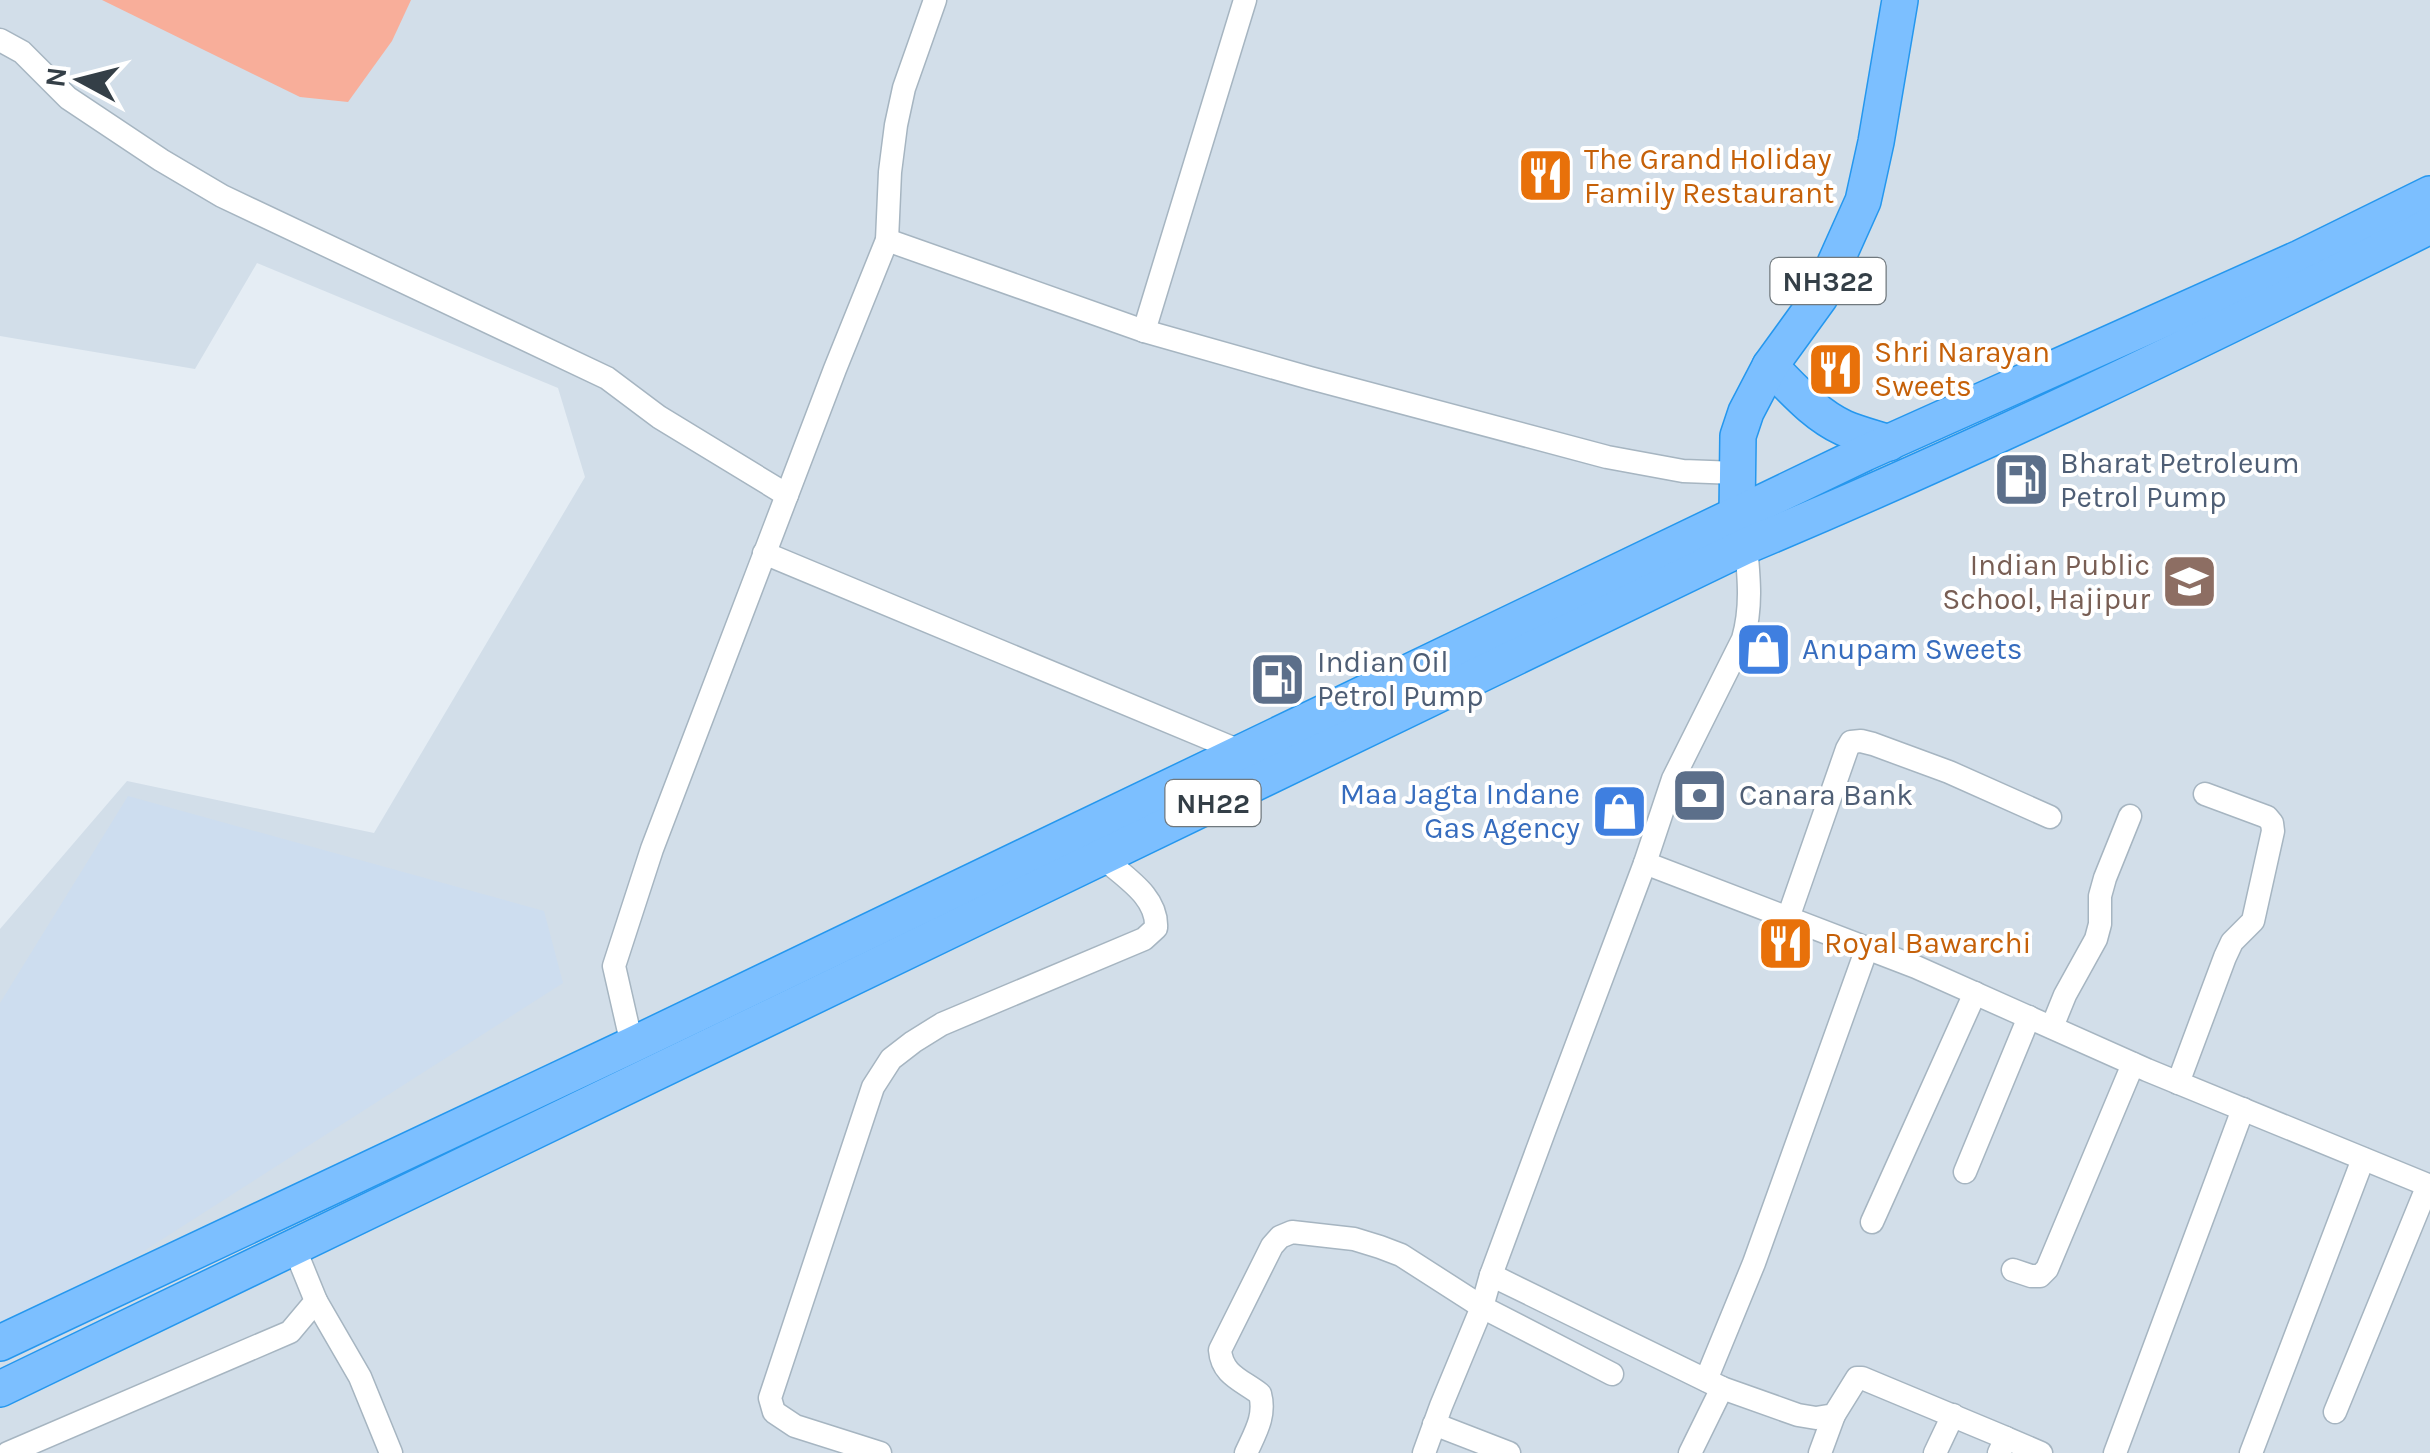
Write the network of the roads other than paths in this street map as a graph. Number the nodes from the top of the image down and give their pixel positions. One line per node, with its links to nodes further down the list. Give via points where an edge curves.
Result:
1 (935, 0): 7 (street, via 896,125)
2 (1245, 0): 8 (street)
3 (1900, 0): 9 (highway, NH322, via 1862,201 1820,297)
4 (0, 40): 12 (street, via 22,52 68,98 207,187 606,378)
5 (2430, 194): 10 (highway, NH22)
6 (2430, 226): 13 (highway, NH22, via 1873,493)
7 (887, 240): 8 (street); 12 (street)
8 (1144, 331): 11 (street, via 1607,457)
9 (1770, 366): 10 (highway, via 1827,418); 11 (highway, NH322, via 1738,436)
10 (1890, 442): 13 (highway, NH22)
11 (1737, 473): 13 (highway, NH322)
12 (786, 495): 14 (street)
13 (1742, 530): 15 (highway, NH22); 19 (highway, NH22); 20 (street, via 1750,596 1743,639 1681,760)
14 (764, 553): 15 (street); 26 (street, via 614,966)
15 (1242, 752): 26 (highway, NH22)
16 (2205, 794): 28 (street, via 2267,818 2273,830 2253,921 2225,957)
17 (2130, 816): 25 (street, via 2104,878 2096,939)
18 (2050, 817): 21 (street, via 1873,744 1851,742)
19 (1102, 857): 34 (highway, NH22); 50 (street, via 1149,899 1156,928 1144,939 942,1024 891,1059 873,1087 770,1398 774,1412 796,1426)
20 (1645, 864): 21 (street); 36 (street)
21 (1788, 918): 22 (street)
22 (1867, 948): 23 (street); 41 (street)
23 (1975, 993): 24 (street); 33 (street)
24 (2028, 1017): 25 (street); 31 (street)
25 (2052, 1027): 27 (street)
26 (632, 1044): 39 (highway, NH22)
27 (2132, 1064): 28 (street); 35 (street, via 2046,1269 2040,1276)
28 (2178, 1083): 29 (street)
29 (2244, 1110): 30 (street); 58 (street)
30 (2364, 1159): 32 (street); 59 (street)
31 (1965, 1172)
32 (2429, 1185): 43 (street)
33 (1872, 1222)
34 (294, 1246): 37 (street); 42 (highway, NH22)
35 (2013, 1270)
36 (1491, 1276): 38 (street); 41 (street)
37 (316, 1301): 48 (street, via 290,1332); 49 (street, via 360,1377)
38 (1482, 1307): 40 (street); 46 (street); 51 (street, via 1380,1247 1310,1233 1280,1238 1220,1350 1230,1375 1260,1394 1261,1419)
39 (0, 1343)
40 (1612, 1374)
41 (1714, 1384): 44 (street, via 1798,1415); 54 (street)
42 (0, 1389)
43 (2334, 1412)
44 (1834, 1415): 45 (street, via 1857,1378); 55 (street)
45 (1952, 1415): 47 (street); 56 (street)
46 (1434, 1424): 52 (street); 53 (street)
47 (2002, 1445): 57 (street)
48 (8, 1453)
49 (391, 1453)
50 (880, 1453)
51 (1246, 1453)
52 (1424, 1453)
53 (1509, 1453)
54 (1690, 1453)
55 (1820, 1453)
56 (1935, 1453)
57 (2041, 1453)
58 (2115, 1453)
59 (2252, 1453)

